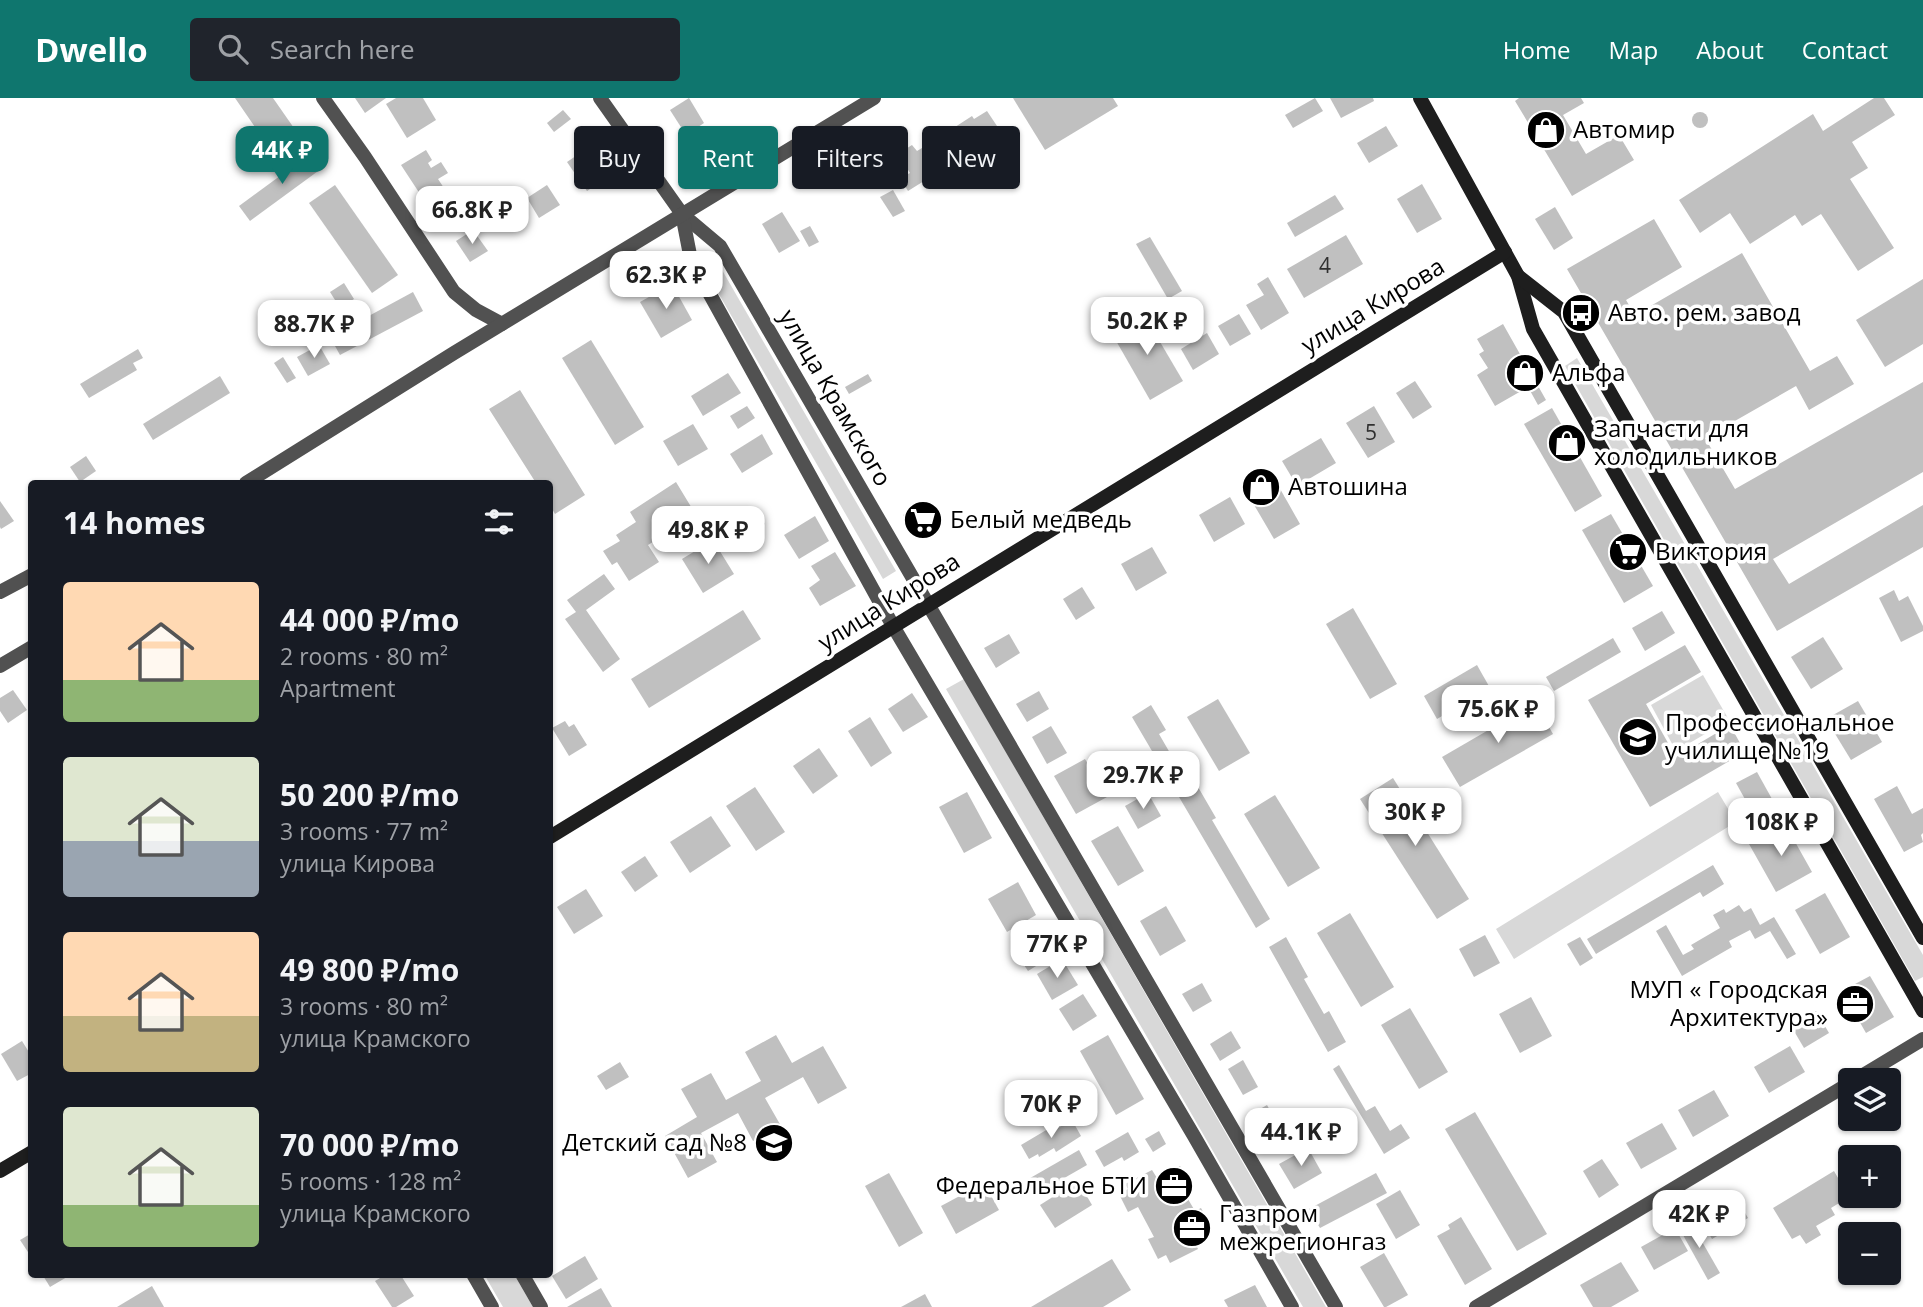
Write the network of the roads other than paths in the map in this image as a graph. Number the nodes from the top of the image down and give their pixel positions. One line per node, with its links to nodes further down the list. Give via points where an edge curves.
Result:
1 (323, 98): 8 (street, via 454,292)
2 (600, 98): 5 (street, улица Крамского)
3 (874, 98): 5 (street)
4 (1420, 98): 6 (main road)
5 (682, 214): 8 (street); 12 (street, улица Крамского, via 720,246); 13 (street, улица Крамского, via 691,260)
6 (1505, 253): 7 (main road); 12 (main road, улица Кирова)
7 (1518, 276): 17 (main road, via 1563,312); 18 (main road, via 1533,329)
8 (502, 324): 9 (street)
9 (251, 480)
10 (28, 577): 11 (street)
11 (0, 592)
12 (929, 604): 13 (main road, улица Кирова); 29 (street, улица Крамского)
13 (892, 626): 16 (main road, улица Кирова); 28 (street, улица Крамского)
14 (28, 649): 15 (street)
15 (0, 666)
16 (553, 835)
17 (1923, 938)
18 (1923, 1011)
19 (1923, 1039): 20 (street)
20 (1875, 1068)
21 (1838, 1090): 30 (street)
22 (28, 1154): 23 (main road)
23 (0, 1171)
24 (475, 1278): 26 (street)
25 (524, 1278): 27 (street)
26 (492, 1307)
27 (541, 1307)
28 (1292, 1307)
29 (1336, 1307)
30 (1476, 1307)

